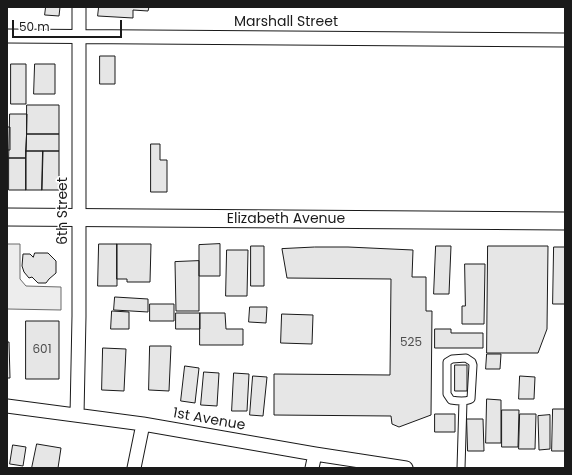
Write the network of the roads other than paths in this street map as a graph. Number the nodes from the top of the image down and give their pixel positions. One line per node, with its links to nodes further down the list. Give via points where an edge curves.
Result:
1 (79, 7): 3 (street, 6th Street)
2 (7, 36): 3 (street, Marshall Street)
3 (78, 36): 4 (street, Marshall Street); 6 (street, 6th Street)
4 (565, 40)
5 (7, 217): 6 (street, Elizabeth Avenue)
6 (80, 217): 7 (street, Elizabeth Avenue); 10 (street, 6th Street)
7 (565, 221)
8 (463, 401): 8 (lane, via 469,401 472,396 473,365 466,358 452,359 447,362 447,394 451,400); 16 (lane)
9 (7, 406): 10 (street, 1st Avenue)
10 (77, 415): 11 (street, 1st Avenue)
11 (143, 424): 12 (street, 1st Avenue); 13 (street)
12 (315, 454): 14 (street); 15 (street, 1st Avenue)
13 (134, 468)
14 (312, 468)
15 (406, 468)
16 (461, 468)

